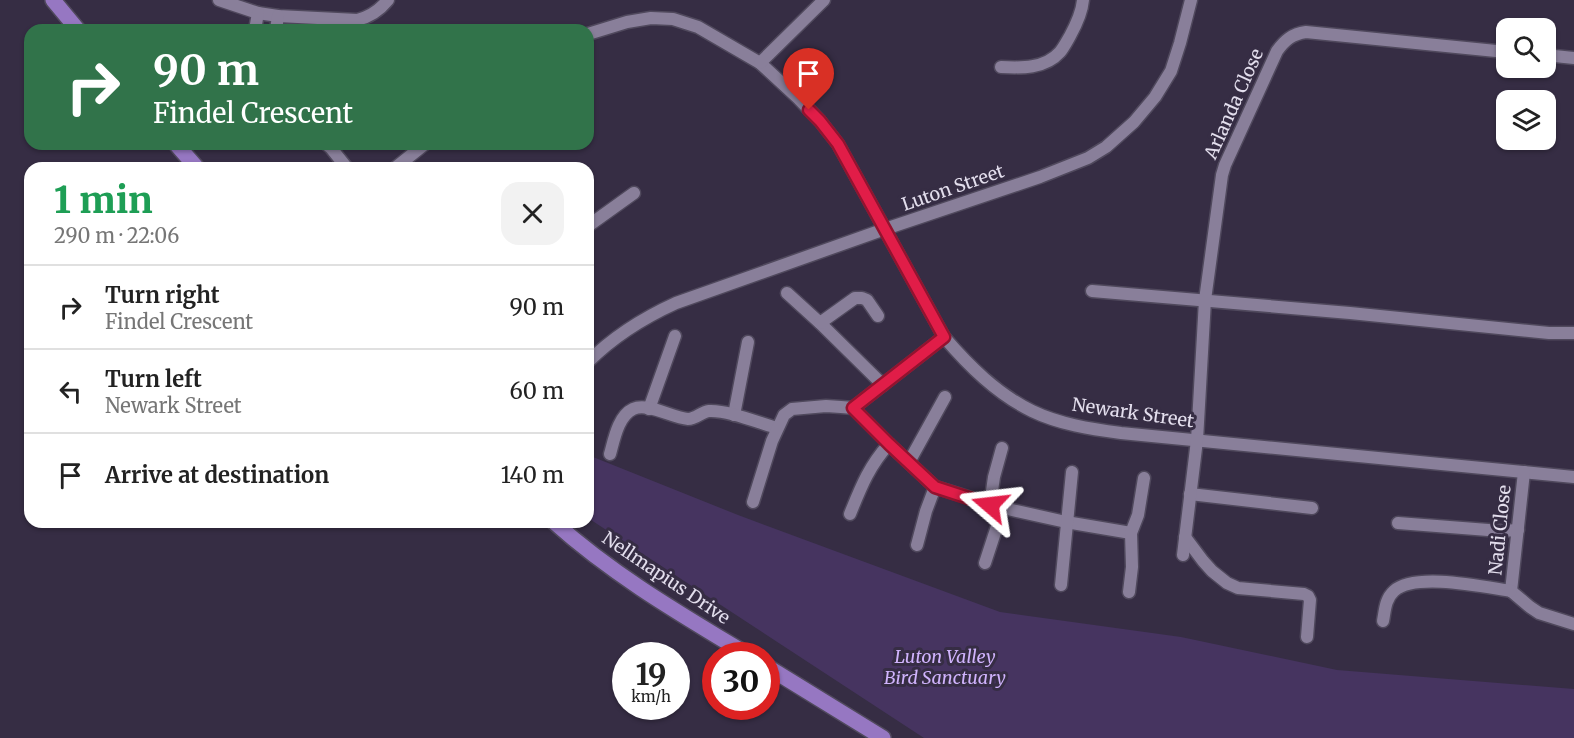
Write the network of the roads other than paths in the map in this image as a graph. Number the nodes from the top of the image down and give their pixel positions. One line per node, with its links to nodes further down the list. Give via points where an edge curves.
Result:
1 (53, 0): 9 (main road)
2 (219, 0): 7 (street)
3 (388, 0): 8 (street, via 367,18 357,20)
4 (824, 0): 16 (street)
5 (1083, 0): 17 (street, via 1073,31 1050,60 1026,68)
6 (1191, 0): 26 (street, Luton Street, via 1171,71 1134,122 1106,147 1040,177)
7 (258, 13): 8 (street); 10 (street)
8 (278, 16): 11 (street)
9 (73, 24)
10 (256, 24)
11 (277, 24)
12 (594, 32): 16 (street, Newark Street, via 643,19 673,19 698,27)
13 (1496, 50): 29 (street, Arlanda Close, via 1306,32 1289,38 1277,51 1224,165)
14 (1556, 56): 15 (street)
15 (1574, 58)
16 (760, 63): 26 (street, Newark Street, via 805,105 838,144)
17 (1001, 67)
18 (181, 150): 21 (main road)
19 (333, 150): 22 (street)
20 (418, 150): 23 (street)
21 (192, 162)
22 (342, 162)
23 (402, 162)
24 (634, 193): 25 (street)
25 (594, 222)
26 (885, 229): 34 (street, Newark Street); 36 (street, Luton Street, via 676,303 651,314)
27 (1092, 291): 29 (street)
28 (787, 293): 31 (street)
29 (1205, 300): 32 (street); 43 (street, Arlanda Close)
30 (878, 316): 31 (street, via 867,300 858,298)
31 (820, 323): 37 (street)
32 (1574, 333)
33 (675, 336): 39 (street)
34 (944, 337): 37 (street); 43 (street, Newark Street, via 990,384 1032,411 1087,428)
35 (748, 342): 41 (street)
36 (594, 356)
37 (883, 385): 40 (street)
38 (945, 397): 47 (street)
39 (649, 408): 41 (street, via 685,419 709,411); 46 (street, via 633,409 624,417)
40 (853, 408): 42 (street, via 792,409); 44 (street)
41 (734, 415): 42 (street)
42 (777, 428): 54 (street)
43 (1197, 440): 49 (street, Newark Street); 53 (street, Arlanda Close)
44 (889, 444): 47 (street); 58 (street, via 868,472)
45 (1002, 448): 55 (street)
46 (610, 453)
47 (909, 462): 52 (street)
48 (1072, 472): 59 (street)
49 (1524, 472): 50 (street, Newark Street); 62 (street, Nadi Close)
50 (1574, 477)
51 (1144, 478): 63 (street)
52 (935, 487): 55 (street); 65 (street)
53 (1190, 494): 57 (street); 64 (street, Arlanda Close)
54 (753, 502)
55 (990, 505): 56 (street)
56 (1003, 508): 59 (street); 67 (street)
57 (1312, 508)
58 (850, 514)
59 (1066, 522): 63 (street); 68 (street)
60 (1398, 523): 62 (street)
61 (562, 528): 74 (main road, Nellmapius Drive, via 631,583)
62 (1518, 530): 69 (street, Nadi Close)
63 (1131, 533): 70 (street)
64 (1185, 537): 66 (street, Arlanda Close); 73 (street, via 1227,583 1238,588 1308,596)
65 (917, 545)
66 (1183, 555)
67 (985, 563)
68 (1061, 585)
69 (1511, 591): 71 (street, via 1466,584 1409,583 1388,598); 72 (street, Nadi Close, via 1539,613)
70 (1130, 592)
71 (1383, 621)
72 (1574, 624)
73 (1307, 637)
74 (727, 642)
75 (780, 675): 76 (main road)
76 (883, 738)

